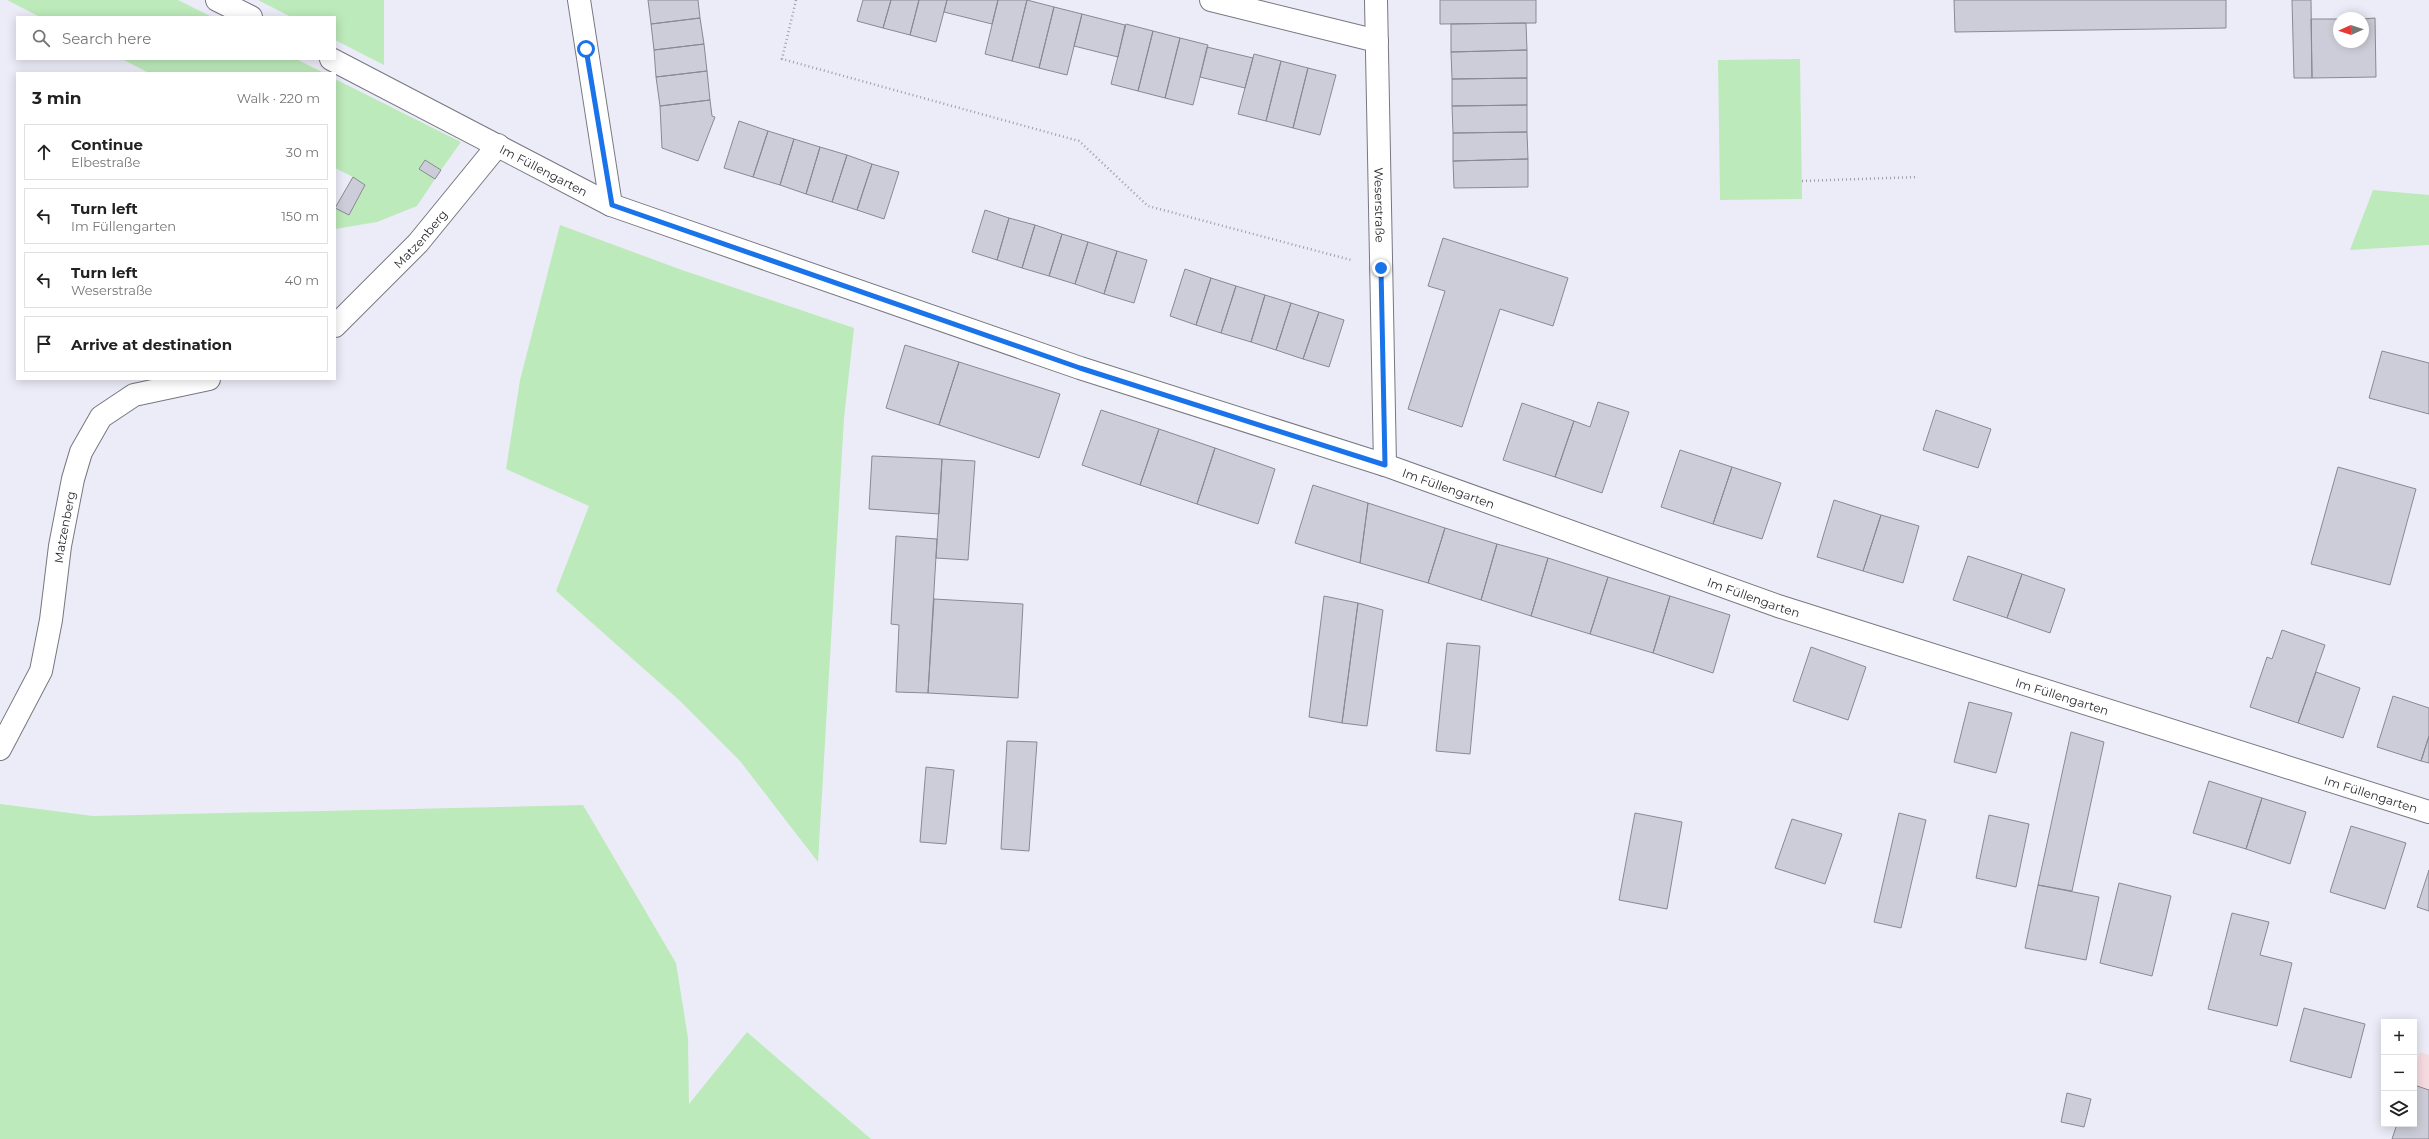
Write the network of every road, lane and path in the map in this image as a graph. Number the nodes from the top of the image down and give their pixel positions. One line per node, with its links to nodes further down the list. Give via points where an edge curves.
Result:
1 (217, 0): 6 (street)
2 (579, 0): 12 (street)
3 (796, 0): 13 (path, via 782,59 1079,141 1148,206)
4 (1211, 0): 7 (street)
5 (1376, 0): 7 (street, Weserstraße)
6 (248, 16)
7 (1377, 41): 16 (street, Weserstraße)
8 (333, 60): 9 (street, Im Füllengarten)
9 (498, 145): 12 (street, Im Füllengarten); 14 (street, Matzenberg, via 418,243)
10 (1918, 177): 11 (path)
11 (1802, 181)
12 (612, 205): 16 (street, Im Füllengarten, via 1080,368)
13 (1352, 260)
14 (336, 325)
15 (203, 380): 17 (street, Matzenberg, via 134,395 101,417 81,452 60,546 51,620 41,671)
16 (1385, 465): 18 (street, Im Füllengarten, via 1778,606)
17 (0, 749)
18 (2429, 812)

